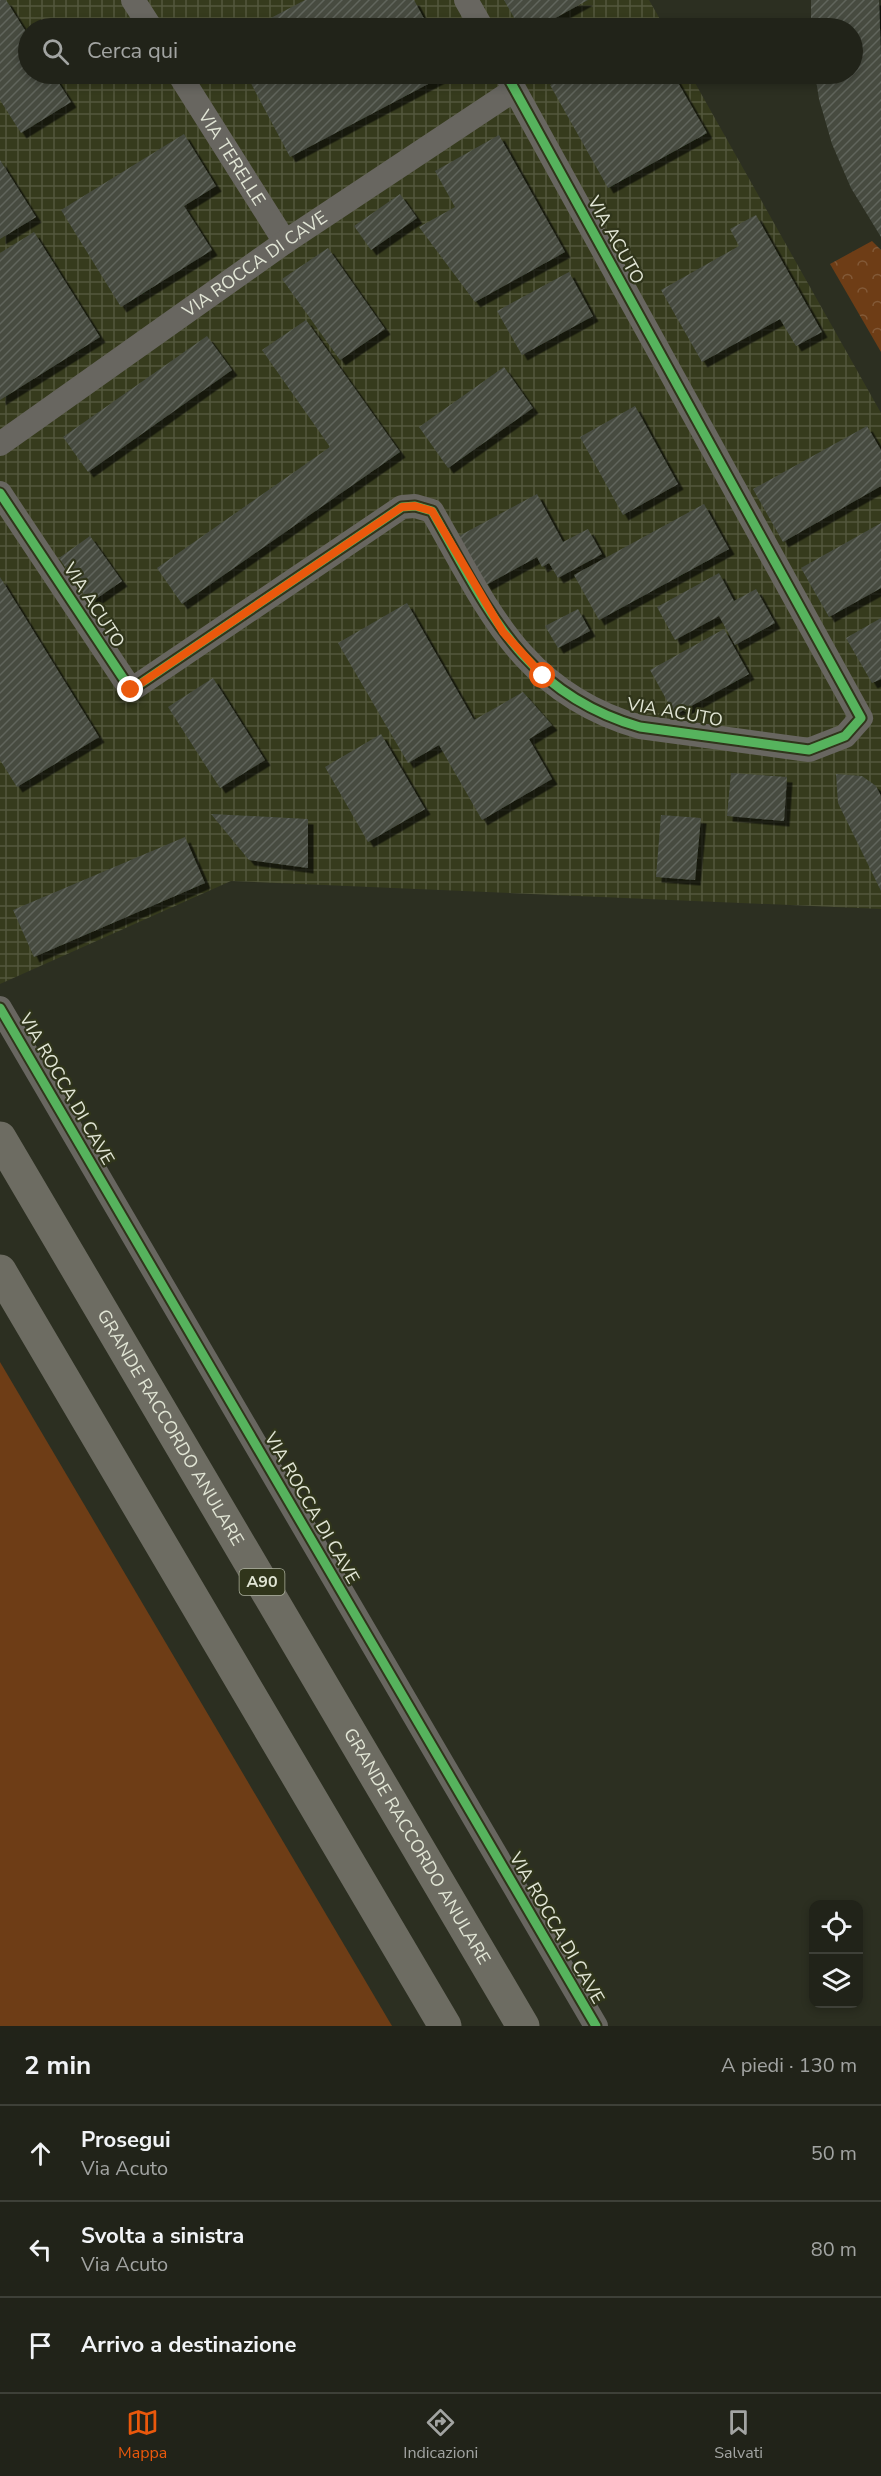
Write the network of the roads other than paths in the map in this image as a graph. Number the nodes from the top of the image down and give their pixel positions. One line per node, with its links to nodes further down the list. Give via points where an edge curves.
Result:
1 (133, 0): 3 (street)
2 (466, 0): 4 (street)
3 (145, 18)
4 (476, 18)
5 (185, 84): 8 (street, VIA TERELLE)
6 (507, 84): 8 (street, VIA ROCCA DI CAVE)
7 (511, 84): 10 (street, VIA ACUTO, via 861,718 845,736 809,750 640,727 587,706 524,658 503,632 432,511 415,506 402,507 131,690)
8 (285, 242): 9 (street, VIA ROCCA DI CAVE)
9 (0, 444)
10 (0, 493)
11 (0, 1008): 16 (street, VIA ROCCA DI CAVE)
12 (0, 1138): 15 (highway, GRANDE RACCORDO ANULARE / A90)
13 (0, 1271): 14 (highway)
14 (445, 2026)
15 (523, 2026)
16 (596, 2026)

